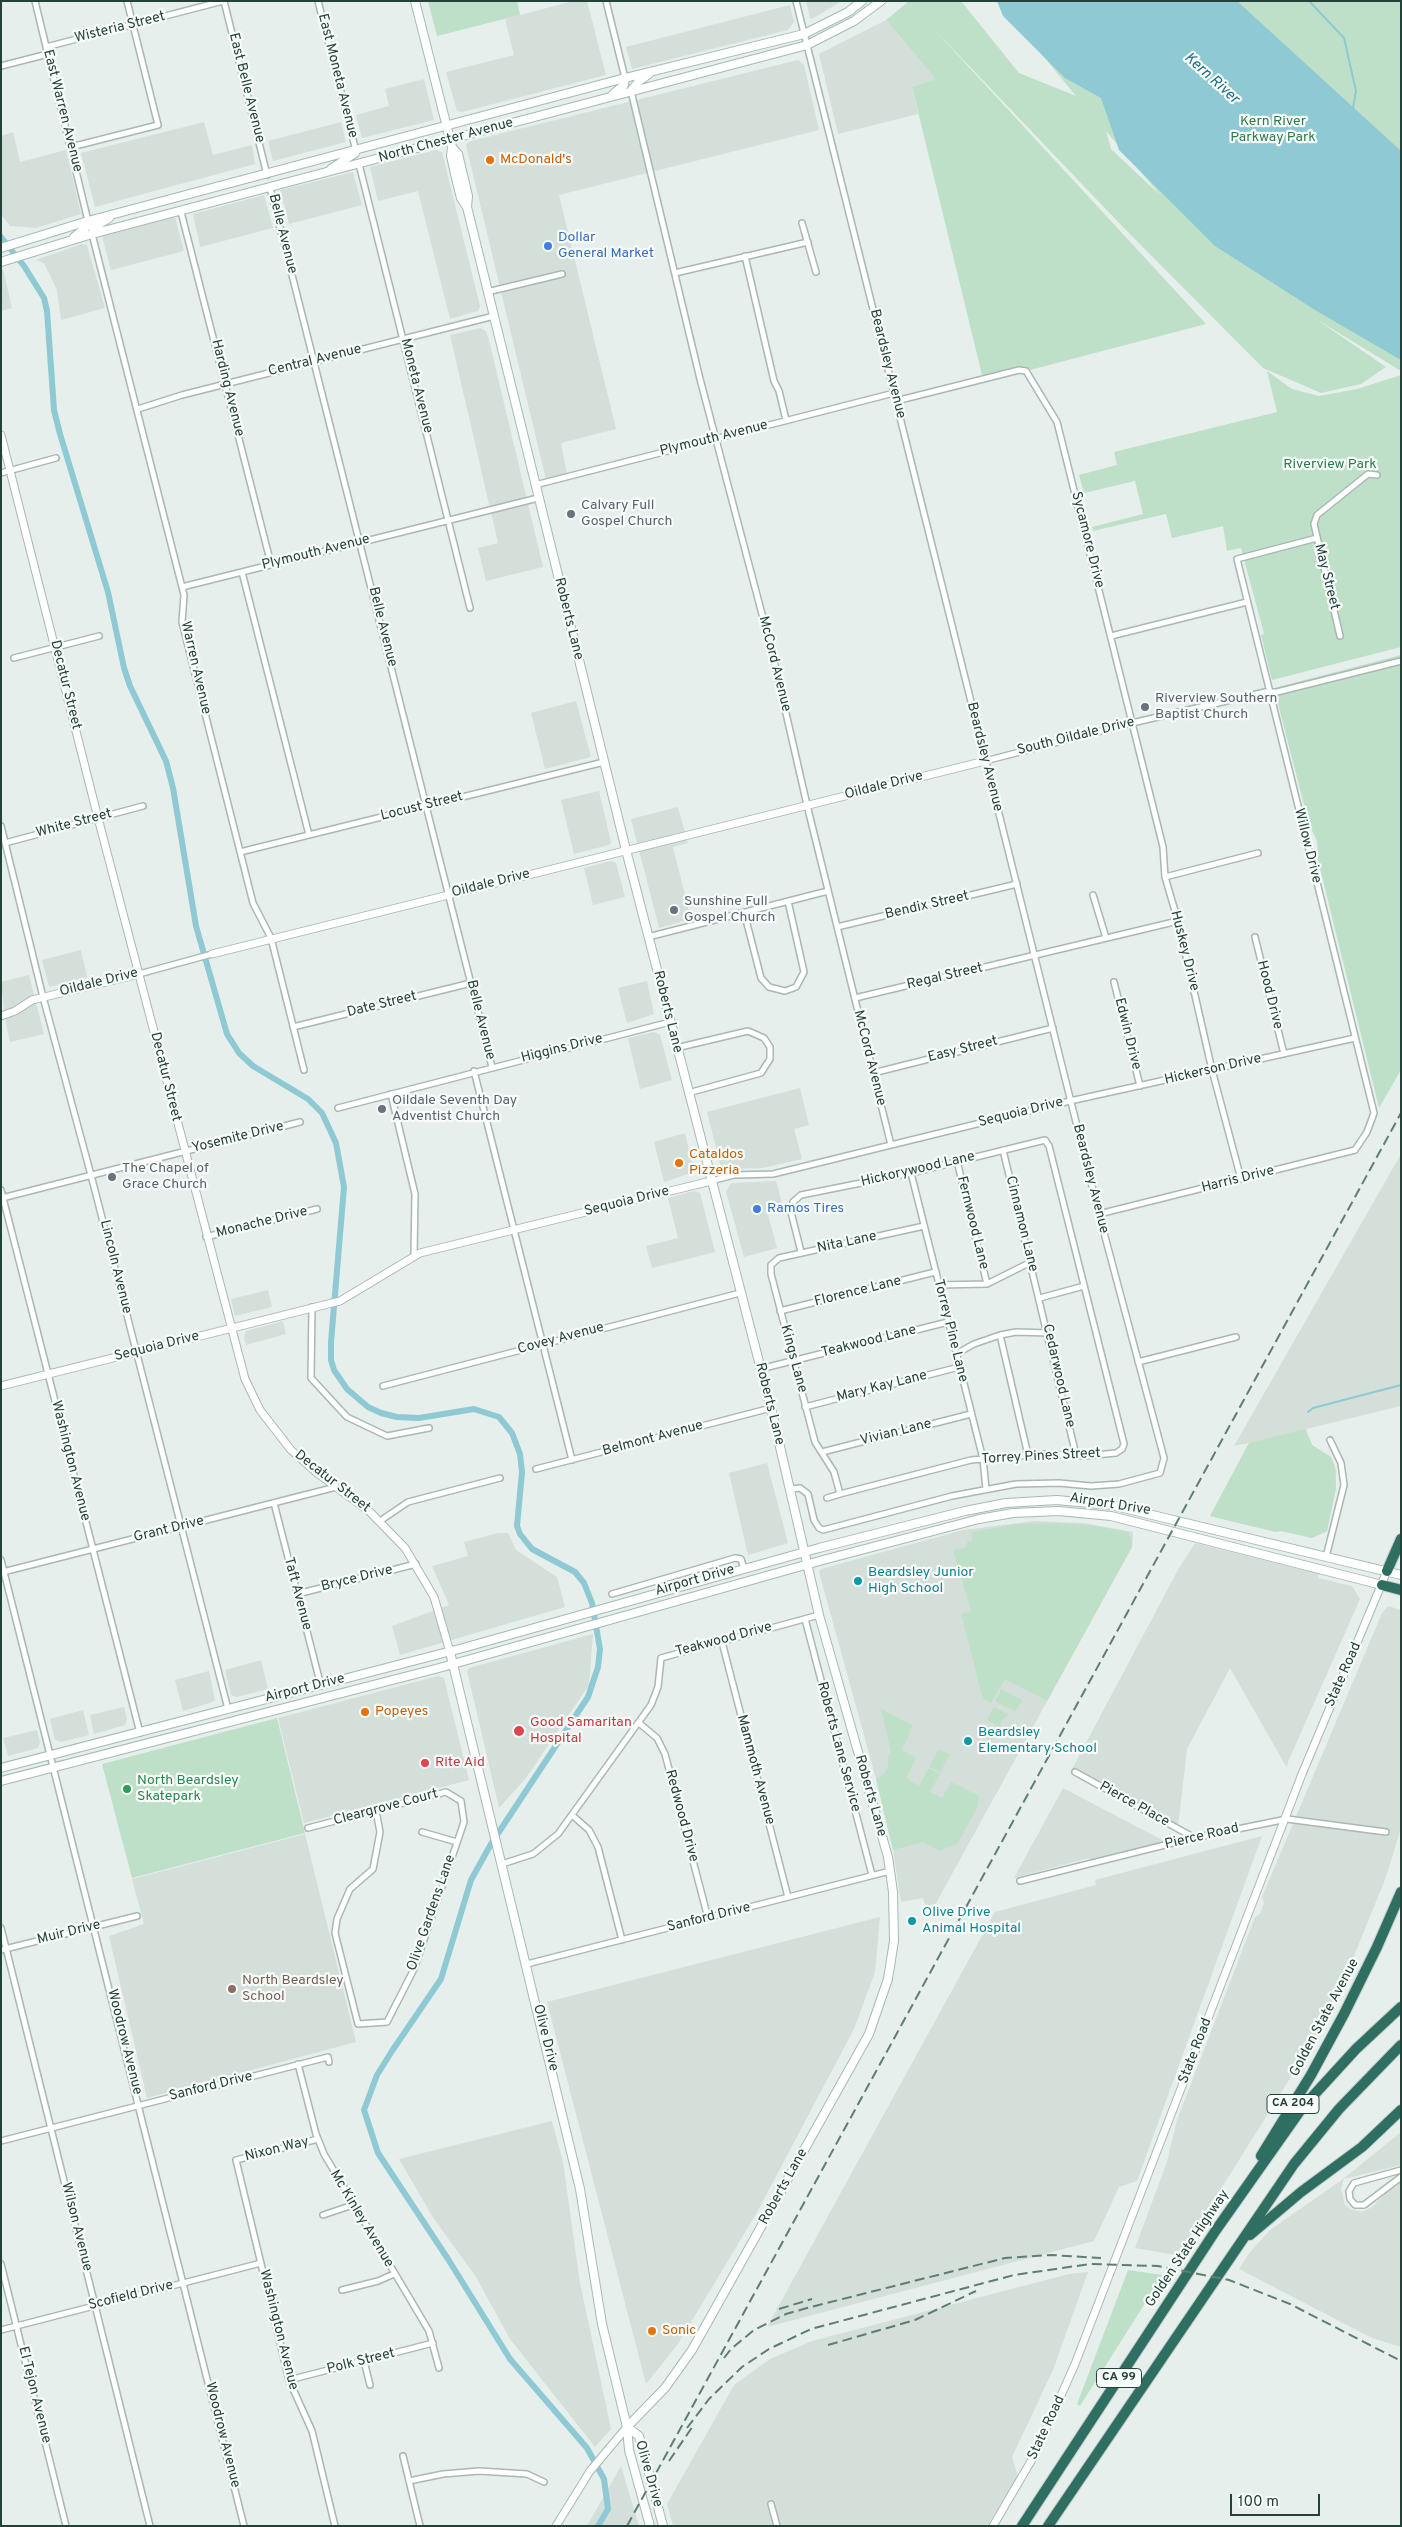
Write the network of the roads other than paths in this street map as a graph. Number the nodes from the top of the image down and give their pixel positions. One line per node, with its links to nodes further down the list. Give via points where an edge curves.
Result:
1 (35, 1): 13 (street, East Warren Avenue)
2 (127, 1): 10 (street)
3 (223, 1): 10 (street, Wisteria Street); 26 (street, East Belle Avenue)
4 (318, 1): 23 (street, East Moneta Avenue)
5 (415, 1): 20 (main road, Roberts Lane)
6 (606, 1): 17 (street)
7 (796, 1): 11 (street, Beardsley Avenue)
8 (862, 1): 11 (main road, North Chester Avenue, via 848,12)
9 (882, 1): 12 (main road, North Chester Avenue, via 854,21)
10 (133, 24): 13 (street, Wisteria Street); 22 (street, via 158,125)
11 (804, 34): 12 (street, Beardsley Avenue); 16 (main road, North Chester Avenue)
12 (807, 45): 18 (main road, North Chester Avenue); 46 (street, Beardsley Avenue)
13 (46, 47): 14 (street, East Warren Avenue)
14 (48, 54): 15 (street); 22 (street, East Warren Avenue)
15 (1, 66)
16 (655, 71): 17 (main road, North Chester Avenue); 18 (main road, via 639,81)
17 (625, 78): 19 (main road, via 624,85); 20 (main road, North Chester Avenue)
18 (631, 91): 19 (main road, North Chester Avenue); 39 (street, McCord Avenue)
19 (609, 97): 21 (main road, North Chester Avenue)
20 (447, 127): 21 (main road, Roberts Lane); 23 (main road, North Chester Avenue)
21 (451, 143): 24 (main road, North Chester Avenue); 41 (main road, Roberts Lane, via 453,165 461,198 467,206)
22 (72, 147): 30 (street, East Warren Avenue)
23 (356, 151): 25 (main road); 26 (main road, North Chester Avenue)
24 (359, 164): 25 (main road, North Chester Avenue); 43 (street, Moneta Avenue)
25 (326, 173): 27 (main road, North Chester Avenue)
26 (267, 175): 29 (main road, North Chester Avenue)
27 (270, 188): 28 (main road, North Chester Avenue); 44 (street, Belle Avenue)
28 (181, 212): 32 (main road, North Chester Avenue); 45 (street, Harding Avenue)
29 (115, 214): 30 (main road, North Chester Avenue); 32 (main road, via 96,226)
30 (88, 221): 33 (main road, via 86,228); 35 (main road, North Chester Avenue)
31 (802, 223): 34 (street)
32 (92, 234): 33 (main road, North Chester Avenue); 48 (street, Warren Avenue)
33 (66, 242): 37 (main road, North Chester Avenue)
34 (808, 242): 36 (street); 38 (street)
35 (1, 248)
36 (745, 256): 39 (street); 49 (street)
37 (1, 262)
38 (816, 272)
39 (675, 273): 51 (street, McCord Avenue)
40 (562, 274): 41 (street)
41 (487, 292): 42 (main road, Roberts Lane)
42 (494, 316): 43 (street, Central Avenue); 56 (main road, Roberts Lane)
43 (404, 339): 44 (street, Central Avenue); 58 (street, Moneta Avenue)
44 (315, 362): 45 (street, Central Avenue); 60 (street, Belle Avenue)
45 (226, 384): 48 (street, Central Avenue); 62 (street, Harding Avenue)
46 (894, 393): 47 (street, Beardsley Avenue); 49 (street, Plymouth Avenue)
47 (896, 401): 68 (street, Sycamore Drive, via 1019,370 1026,372 1057,422); 75 (street, Beardsley Avenue)
48 (138, 409): 64 (street, Warren Avenue)
49 (786, 420): 51 (street, Plymouth Avenue)
50 (1, 435): 53 (street, Decatur Street)
51 (717, 438): 56 (street, Plymouth Avenue); 77 (street, McCord Avenue)
52 (56, 458): 53 (street)
53 (10, 470): 54 (street); 70 (street, Decatur Street)
54 (1, 473)
55 (1376, 475): 59 (street, via 1368,474 1317,515 1314,524)
56 (535, 485): 57 (main road, Roberts Lane)
57 (538, 498): 58 (street, Plymouth Avenue); 76 (main road, Roberts Lane)
58 (450, 520): 60 (street, Plymouth Avenue); 66 (street, Moneta Avenue)
59 (1318, 538): 61 (street, May Street); 69 (street, May Street)
60 (360, 542): 62 (street, Plymouth Avenue); 79 (street, Belle Avenue)
61 (1237, 558): 65 (street, Willow Drive)
62 (271, 564): 63 (street, Plymouth Avenue)
63 (242, 572): 64 (street, Plymouth Avenue); 82 (street)
64 (182, 587): 85 (street, Warren Avenue, via 182,622)
65 (1247, 602): 68 (street); 73 (street, Willow Drive)
66 (470, 608)
67 (98, 636): 70 (street)
68 (1111, 636): 74 (street, Sycamore Drive)
69 (1340, 636)
70 (56, 648): 71 (street); 80 (street, Decatur Street)
71 (14, 658)
72 (1401, 662): 73 (street, South Oildale Drive)
73 (1270, 692): 74 (street, South Oildale Drive); 111 (street, Willow Drive)
74 (1132, 723): 75 (street, South Oildale Drive); 87 (street, Huskey Drive, via 1163,847)
75 (985, 761): 77 (street, Oildale Drive); 88 (street, Beardsley Avenue)
76 (604, 762): 79 (street, Locust Street); 84 (main road, Roberts Lane)
77 (807, 805): 84 (street, Oildale Drive); 89 (street, McCord Avenue)
78 (143, 806): 80 (street, White Street)
79 (426, 806): 82 (street, Locust Street); 90 (street, Belle Avenue)
80 (98, 818): 83 (street, White Street); 102 (street, Decatur Street)
81 (1, 826): 83 (street, Lincoln Avenue)
82 (309, 835): 85 (street, Locust Street)
83 (5, 843): 105 (street, Lincoln Avenue)
84 (626, 850): 90 (street, Oildale Drive); 96 (main road, Roberts Lane)
85 (240, 852): 98 (street, Warren Avenue, via 253,903)
86 (1258, 853): 87 (street)
87 (1165, 878): 94 (street, Huskey Drive)
88 (1017, 884): 95 (street, Bendix Street); 101 (street, Beardsley Avenue)
89 (828, 891): 92 (street); 95 (street, McCord Avenue)
90 (448, 894): 98 (street, Oildale Drive); 104 (street, Belle Avenue)
91 (1093, 895): 99 (street)
92 (788, 901): 93 (street); 93 (street, via 804,972 796,987 785,991 769,987 761,978)
93 (744, 912): 96 (street)
94 (1178, 921): 99 (street, Regal Street); 116 (street, Huskey Drive)
95 (837, 927): 106 (street, McCord Avenue)
96 (648, 937): 108 (main road, Roberts Lane)
97 (1255, 937): 113 (street, Hood Drive)
98 (271, 938): 100 (street, Oildale Drive); 109 (street, Warren Avenue)
99 (1106, 938): 101 (street, Regal Street)
100 (212, 954): 102 (street, Oildale Drive)
101 (1035, 956): 106 (street, Regal Street); 110 (street, Beardsley Avenue)
102 (139, 974): 105 (street, Oildale Drive); 129 (street, Decatur Street)
103 (1114, 982): 119 (street, Edwin Drive)
104 (470, 983): 109 (street, Date Street); 114 (street, Belle Avenue)
105 (43, 997): 107 (street, Oildale Drive); 132 (street, Lincoln Avenue)
106 (854, 998): 118 (street, McCord Avenue)
107 (1, 1016)
108 (670, 1022): 112 (main road, Roberts Lane); 114 (street, Higgins Drive)
109 (293, 1027): 115 (street, Warren Avenue)
110 (1053, 1028): 118 (street, Easy Street); 122 (street, Beardsley Avenue)
111 (1355, 1038): 113 (street, Hickerson Drive); 125 (street, Willow Drive, via 1374,1113)
112 (676, 1048): 120 (main road, Roberts Lane); 120 (street, via 748,1031 759,1034 770,1047 770,1059 761,1073)
113 (1284, 1054): 116 (street, Hickerson Drive)
114 (492, 1067): 117 (street, Higgins Drive)
115 (304, 1070)
116 (1212, 1070): 119 (street, Hickerson Drive); 133 (street, Huskey Drive)
117 (474, 1071): 121 (street, Higgins Drive); 140 (street, Belle Avenue)
118 (873, 1073): 127 (street, McCord Avenue)
119 (1140, 1086): 122 (street, Hickerson Drive)
120 (688, 1093): 134 (main road, Roberts Lane)
121 (391, 1094): 123 (street, Higgins Drive); 143 (street, via 415,1194)
122 (1070, 1100): 127 (street, Sequoia Drive); 138 (street, Beardsley Avenue)
123 (338, 1108)
124 (300, 1122): 129 (street, Yosemite Drive)
125 (1367, 1132): 133 (street, Harris Drive, via 1355,1150)
126 (1045, 1140): 128 (street, Hickorywood Lane); 149 (street, Torrey Pines Street)
127 (891, 1145): 134 (street, Sequoia Drive, via 773,1174 734,1175)
128 (1003, 1150): 130 (street, Hickorywood Lane); 144 (street, Cinnamon Lane)
129 (184, 1152): 132 (street, Yosemite Drive); 141 (street, Decatur Street)
130 (957, 1161): 131 (street, Hickorywood Lane); 147 (street, Fernwood Lane)
131 (911, 1173): 139 (street, Torrey Pine Lane); 142 (street, Hickorywood Lane, via 801,1195 793,1202 791,1212)
132 (91, 1175): 136 (street, Yosemite Drive); 160 (street, Lincoln Avenue)
133 (1241, 1179): 138 (street, Harris Drive)
134 (711, 1181): 140 (street, Sequoia Drive); 150 (main road, Roberts Lane)
135 (1, 1190): 136 (street, Washington Avenue)
136 (2, 1198): 166 (street, Washington Avenue)
137 (317, 1209): 141 (street, Monache Drive)
138 (1099, 1214): 163 (street, Beardsley Avenue)
139 (924, 1226): 142 (street, Nita Lane); 146 (street, Torrey Pine Lane)
140 (514, 1230): 143 (street, Sequoia Drive); 159 (street, Belle Avenue)
141 (206, 1237): 155 (street, Decatur Street)
142 (801, 1252): 145 (street, Nita Lane, via 778,1258)
143 (414, 1256): 152 (street, Sequoia Drive, via 340,1301)
144 (1031, 1262): 147 (street); 151 (street, Cinnamon Lane)
145 (772, 1264): 153 (street, Kings Lane, via 771,1274)
146 (935, 1272): 148 (street, Torrey Pine Lane); 153 (street, Florence Lane)
147 (987, 1284): 148 (street)
148 (939, 1285): 154 (street, Torrey Pine Lane)
149 (1084, 1286): 151 (street); 176 (street, Torrey Pines Street, via 1124,1444 1116,1453)
150 (740, 1293): 159 (street, Covey Avenue); 165 (main road, Roberts Lane)
151 (1040, 1298): 156 (street, Cedarwood Lane)
152 (312, 1306): 155 (street, Sequoia Drive); 172 (street, via 311,1378 347,1417 387,1436)
153 (780, 1311): 162 (street, Kings Lane)
154 (948, 1322): 161 (street, Torrey Pine Lane); 162 (street, Teakwood Lane)
155 (230, 1328): 160 (street, Sequoia Drive); 181 (street, Decatur Street, via 245,1379 271,1426 302,1461)
156 (1048, 1333): 157 (street); 176 (street, Cedarwood Lane)
157 (1000, 1334): 161 (street); 175 (street)
158 (1236, 1337): 163 (street)
159 (543, 1344): 168 (street, Covey Avenue); 178 (street, Belle Avenue)
160 (136, 1352): 166 (street, Sequoia Drive); 188 (street, Lincoln Avenue)
161 (956, 1354): 164 (street, Torrey Pine Lane)
162 (793, 1361): 165 (street, Teakwood Lane); 169 (street, Kings Lane)
163 (1138, 1362): 183 (street, Beardsley Avenue, via 1164,1458 1160,1473 1106,1486 1034,1483)
164 (959, 1367): 169 (street, Mary Kay Lane); 171 (street, Torrey Pine Lane)
165 (760, 1369): 170 (main road, Roberts Lane)
166 (48, 1374): 167 (street, Sequoia Drive); 190 (street, Washington Avenue)
167 (1, 1386)
168 (383, 1386)
169 (805, 1407): 174 (street, Kings Lane, via 815,1442)
170 (770, 1408): 178 (street, Belmont Avenue); 182 (main road, Roberts Lane)
171 (970, 1414): 174 (street, Vivian Lane); 177 (street, Torrey Pine Lane)
172 (429, 1428)
173 (1330, 1440): 192 (street, via 1341,1463 1344,1484)
174 (822, 1452): 184 (street, via 834,1472)
175 (1028, 1455): 176 (street, Torrey Pines Street); 177 (street, Torrey Pines Street)
176 (1076, 1455)
177 (983, 1459): 183 (street, Torrey Pine Lane); 184 (street, Torrey Pines Street)
178 (572, 1460): 179 (street, Belmont Avenue)
179 (536, 1469)
180 (500, 1478): 187 (street, via 408,1502)
181 (336, 1487): 186 (street, Grant Drive); 187 (street, Decatur Street)
182 (790, 1488): 183 (street, via 800,1488 808,1494 814,1520 824,1530); 191 (main road, Roberts Lane)
183 (986, 1489)
184 (840, 1494): 185 (street, Torrey Pines Street)
185 (826, 1498)
186 (274, 1503): 188 (street, Grant Drive); 202 (street, Taft Avenue)
187 (380, 1521): 194 (street, Decatur Street)
188 (180, 1527): 190 (street, Grant Drive); 210 (street, Lincoln Avenue)
189 (1401, 1540): 197 (highway)
190 (92, 1550): 198 (street, Grant Drive); 212 (street, Washington Avenue)
191 (805, 1552): 192 (main road, Airport Drive, via 987,1506 1057,1500 1119,1506); 195 (main road, Roberts Lane); 196 (main road, Airport Drive)
192 (1326, 1557): 197 (main road, Airport Drive)
193 (1, 1560): 198 (street, Woodrow Avenue)
194 (416, 1564): 202 (street, Bryce Drive); 207 (street, Decatur Street, via 436,1602)
195 (808, 1564): 200 (main road, Airport Drive, via 979,1519 1022,1512 1060,1511 1129,1520); 204 (main road, Roberts Lane); 208 (main road, Airport Drive)
196 (744, 1570): 203 (street, via 741,1559 735,1558); 207 (main road, Airport Drive)
197 (1387, 1571): 199 (main road, Airport Drive); 200 (street, State Road)
198 (3, 1572): 213 (street, Woodrow Avenue)
199 (1401, 1575)
200 (1382, 1585): 201 (highway, Airport Drive); 221 (street, State Road, via 1328,1709)
201 (1401, 1590)
202 (297, 1594): 209 (street, Taft Avenue)
203 (612, 1594)
204 (819, 1615): 205 (street, Teakwood Drive); 228 (main road, Roberts Lane)
205 (805, 1619): 206 (street, Teakwood Drive); 229 (street, Roberts Lane Service)
206 (722, 1642): 211 (street, Teakwood Drive, via 661,1658 655,1696); 232 (street, Mammoth Avenue)
207 (450, 1652): 208 (main road, Olive Drive); 209 (main road, Airport Drive)
208 (453, 1664): 214 (main road, Airport Drive); 227 (main road, Olive Drive)
209 (321, 1686): 210 (main road, Airport Drive)
210 (228, 1709): 212 (main road, Airport Drive)
211 (639, 1723): 220 (street, Teakwood Drive); 234 (street, Redwood Drive, via 656,1738 665,1754)
212 (140, 1733): 213 (main road, Airport Drive)
213 (51, 1755): 214 (street, Woodrow Avenue); 215 (main road, Airport Drive)
214 (54, 1767): 217 (main road, Airport Drive); 235 (street, Woodrow Avenue)
215 (1, 1768)
216 (1075, 1772): 225 (street, Pierce Place)
217 (1, 1781)
218 (461, 1801): 219 (street, Cleargrove Court, via 446,1792); 226 (street, Olive Gardens Lane, via 464,1822)
219 (376, 1811): 222 (street, Cleargrove Court); 226 (street, Olive Gardens Lane, via 380,1832 373,1869 350,1889 335,1932 358,2024 387,2022 414,1970)
220 (572, 1816): 227 (street, Teakwood Drive, via 543,1848 523,1859); 237 (street, via 589,1830 598,1847)
221 (1287, 1819): 224 (street, Pierce Road); 225 (street, Pierce Road); 283 (street, State Road, via 1075,2364 1034,2456)
222 (308, 1828)
223 (422, 1832): 226 (street)
224 (1386, 1832)
225 (1193, 1838): 230 (street, Pierce Road)
226 (457, 1842)
227 (502, 1864): 239 (main road, Olive Drive)
228 (890, 1871): 229 (street, Sanford Drive); 269 (main road, Roberts Lane, via 894,1941 888,1979 869,2034 692,2350 665,2388)
229 (872, 1875): 232 (street, Sanford Drive)
230 (1020, 1880)
231 (1401, 1892): 254 (highway, Golden State Avenue / CA 204, via 1344,2014)
232 (788, 1897): 234 (street, Sanford Drive)
233 (137, 1916): 235 (street, Muir Drive)
234 (708, 1918): 237 (street, Sanford Drive)
235 (95, 1926): 238 (street, Muir Drive); 244 (street, Woodrow Avenue)
236 (1, 1928): 238 (street, Wilson Avenue)
237 (622, 1940): 239 (street, Sanford Drive)
238 (4, 1950): 246 (street, Wilson Avenue)
239 (527, 1964): 269 (main road, Olive Drive, via 582,2197 602,2324)
240 (1401, 2007): 254 (highway, Golden State Highway / CA 99, via 1340,2065 1302,2108)
241 (1401, 2045): 255 (highway, CA 99, via 1320,2130)
242 (329, 2062): 243 (street, Sanford Drive, via 328,2057)
243 (298, 2064): 244 (street, Sanford Drive); 247 (street, Mc Kinley Avenue)
244 (140, 2105): 246 (street, Sanford Drive); 259 (street, Woodrow Avenue)
245 (1401, 2110): 255 (highway, via 1362,2147 1301,2192)
246 (52, 2128): 248 (street, Sanford Drive); 261 (street, Wilson Avenue)
247 (318, 2139): 249 (street, Nixon Way); 252 (street, Mc Kinley Avenue, via 330,2167)
248 (1, 2140)
249 (236, 2160): 256 (street, Washington Avenue)
250 (1401, 2170): 251 (street, via 1354,2183 1349,2191 1350,2199 1355,2205 1364,2205)
251 (1401, 2177)
252 (353, 2205): 253 (street); 258 (street, Mc Kinley Avenue)
253 (323, 2215)
254 (1216, 2230): 284 (highway, Golden State Highway / CA 99)
255 (1240, 2244): 285 (highway, CA 99)
256 (261, 2263): 259 (street, Scofield Drive); 267 (street, Washington Avenue)
257 (1, 2264): 262 (street, El Tejon Avenue)
258 (394, 2274): 260 (street); 264 (street, Mc Kinley Avenue, via 429,2331)
259 (184, 2283): 261 (street, Scofield Drive); 276 (street, Woodrow Avenue)
260 (342, 2290)
261 (96, 2305): 262 (street, Scofield Drive); 275 (street, Wilson Avenue)
262 (16, 2326): 263 (street, Scofield Drive); 274 (street, El Tejon Avenue)
263 (1, 2330)
264 (433, 2344): 265 (street, Polk Street); 266 (street, Mc Kinley Avenue)
265 (364, 2361): 267 (street, Polk Street); 268 (street)
266 (439, 2368)
267 (290, 2380): 277 (street, Washington Avenue, via 312,2431)
268 (370, 2385)
269 (627, 2427): 279 (street, Roberts Lane, via 590,2471); 280 (main road, Olive Drive, via 629,2450); 281 (main road, Olive Drive, via 639,2436)
270 (403, 2456): 271 (street)
271 (409, 2481): 272 (street, via 479,2471 521,2473); 278 (street)
272 (544, 2482)
273 (771, 2504): 282 (street)
274 (66, 2526)
275 (150, 2526)
276 (244, 2526)
277 (335, 2526)
278 (420, 2526)
279 (556, 2526)
280 (650, 2526)
281 (663, 2526)
282 (777, 2526)
283 (993, 2526)
284 (1022, 2526)
285 (1048, 2526)

